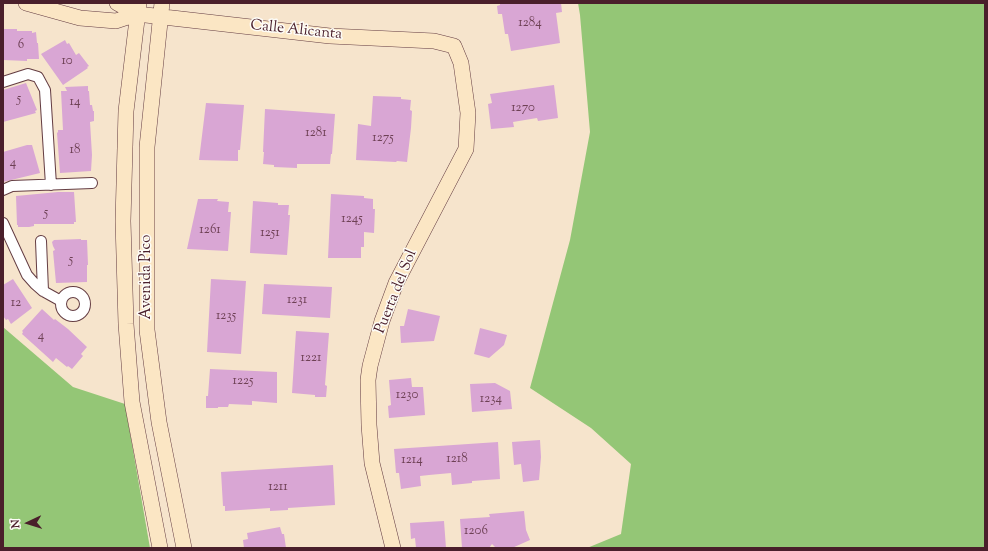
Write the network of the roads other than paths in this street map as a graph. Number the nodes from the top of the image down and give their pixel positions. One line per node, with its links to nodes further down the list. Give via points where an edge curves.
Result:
1 (26, 3): 3 (main road, Calle Alicanta, via 80,18 116,21)
2 (117, 3): 3 (main road, Calle Alicanta)
3 (138, 8): 4 (main road, Calle Alicanta); 14 (main road, Avenida Pico, via 126,111 123,221 126,324 132,402)
4 (161, 10): 5 (main road, Calle Alicanta, via 330,36 434,41); 15 (main road, Avenida Pico, via 147,146 147,330 159,422)
5 (454, 46): 16 (main road, Puerta del Sol, via 461,63 468,112 466,149 396,284 382,321 369,373 372,462)
6 (3, 82): 8 (street, via 28,74 38,77 46,90)
7 (92, 183): 8 (street)
8 (52, 185): 9 (street, via 12,186)
9 (3, 190)
10 (3, 223): 12 (street, via 27,275)
11 (41, 241): 12 (street)
12 (43, 291): 13 (street)
13 (61, 302)
14 (160, 548)
15 (184, 548)
16 (393, 548)

